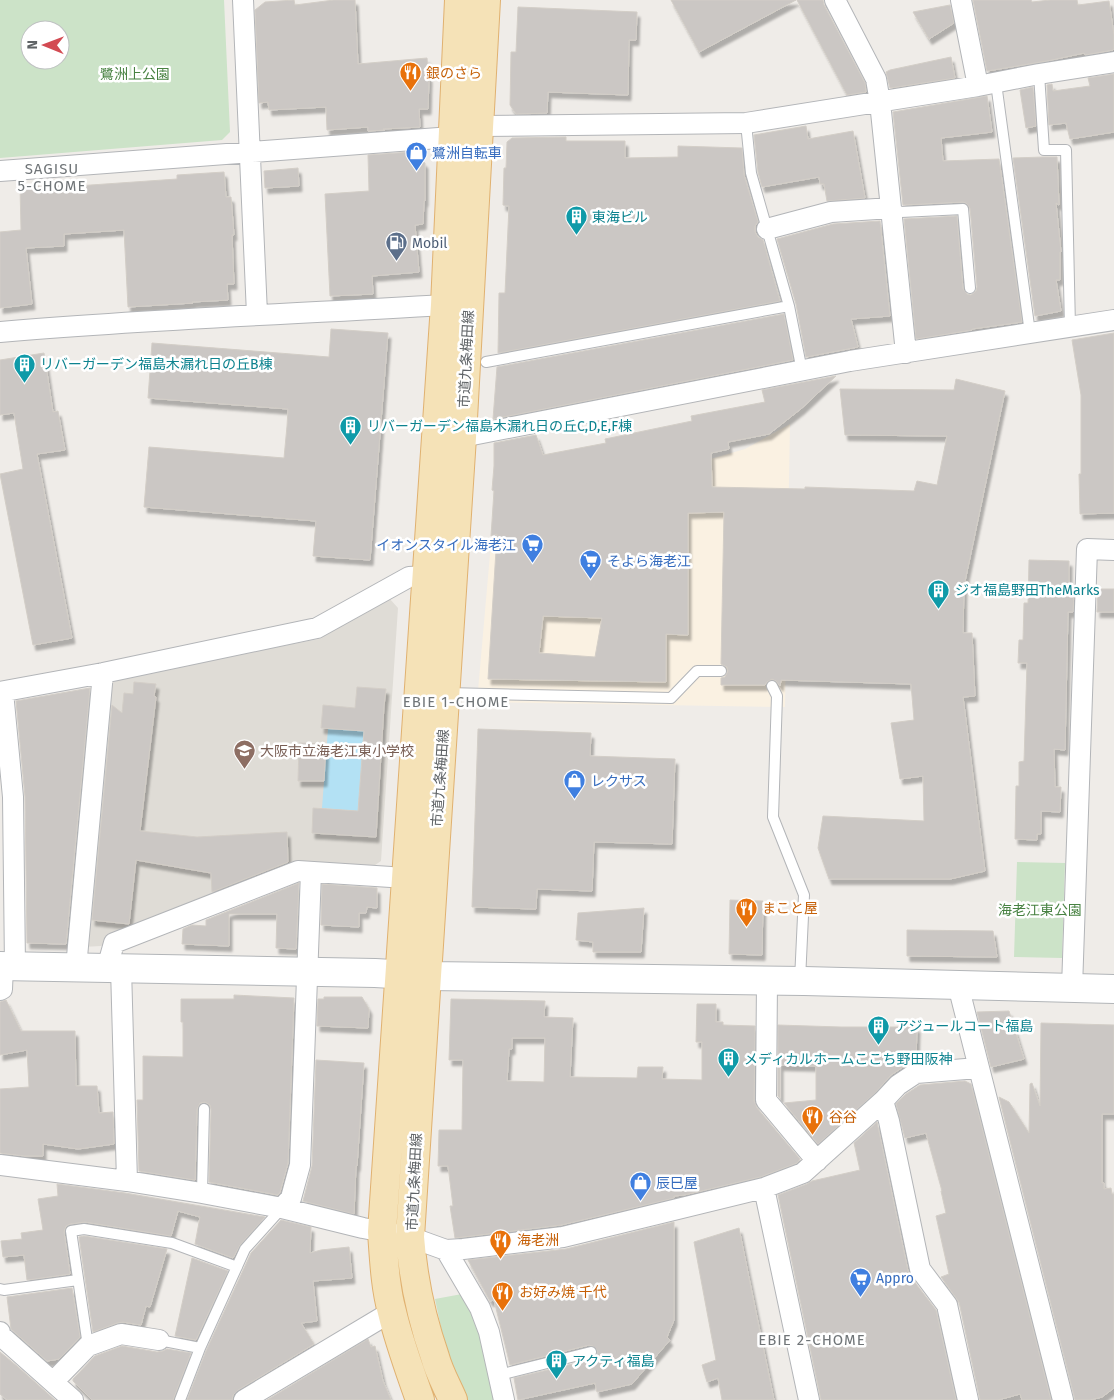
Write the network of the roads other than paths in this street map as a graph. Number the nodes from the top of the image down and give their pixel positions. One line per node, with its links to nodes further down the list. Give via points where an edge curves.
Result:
1 (243, 0): 13 (street)
2 (459, 0): 12 (main road, 市道九条梅田線)
3 (486, 0): 11 (main road, 市道九条梅田線)
4 (835, 0): 9 (street, via 876,79)
5 (961, 0): 8 (street)
6 (1114, 62): 7 (street)
7 (1039, 74): 8 (street); 22 (lane, via 1044,150 1066,150)
8 (987, 85): 9 (street); 24 (lane)
9 (880, 102): 10 (street); 15 (street)
10 (746, 123): 11 (street); 16 (lane, via 751,173)
11 (480, 126): 12 (street); 28 (main road, 市道九条梅田線)
12 (452, 137): 13 (street); 18 (main road, 市道九条梅田線)
13 (250, 152): 14 (street); 20 (street)
14 (0, 171)
15 (892, 208): 16 (street, via 831,212); 17 (lane, via 900,212 963,209); 25 (street)
16 (767, 229): 19 (lane)
17 (970, 288)
18 (445, 305): 20 (street); 28 (main road, 市道九条梅田線)
19 (789, 306): 26 (lane); 27 (lane)
20 (257, 314): 23 (street)
21 (1114, 320): 22 (street)
22 (1070, 327): 24 (street)
23 (0, 332)
24 (1030, 333): 25 (street)
25 (906, 353): 27 (street)
26 (486, 362)
27 (802, 371): 28 (street)
28 (449, 436): 30 (main road, 市道九条梅田線); 35 (main road, 市道九条梅田線)
29 (1114, 550): 47 (street, via 1087,550)
30 (426, 576): 32 (street, via 409,577 317,628); 42 (main road, 市道九条梅田線)
31 (721, 671): 35 (lane, via 697,671 671,698)
32 (103, 673): 34 (street); 38 (street)
33 (772, 686): 45 (lane, via 777,696 773,817 804,895)
34 (1, 692): 40 (street, via 13,797)
35 (445, 693): 43 (main road, 市道九条梅田線)
36 (311, 872): 37 (street); 39 (street, via 298,871 114,943); 41 (street)
37 (391, 877)
38 (76, 968): 39 (street); 40 (street)
39 (114, 968): 41 (street); 54 (street)
40 (5, 972)
41 (307, 972): 42 (street); 57 (street, via 300,1165 291,1198)
42 (399, 974): 43 (street); 58 (main road, 市道九条梅田線)
43 (427, 976): 44 (street); 59 (main road, 市道九条梅田線)
44 (767, 981): 45 (street); 52 (street, via 766,1100)
45 (800, 981): 46 (street)
46 (958, 985): 47 (street); 49 (street)
47 (1072, 988): 48 (street)
48 (1114, 989)
49 (978, 1068): 50 (street, via 916,1073); 80 (street)
50 (883, 1101): 52 (street); 79 (street, via 920,1269 948,1305)
51 (204, 1108): 56 (lane)
52 (817, 1161): 55 (street, via 803,1174)
53 (0, 1165): 54 (street)
54 (127, 1181): 56 (street)
55 (764, 1188): 60 (street, via 563,1236); 78 (street)
56 (202, 1193): 57 (street)
57 (282, 1208): 58 (street); 61 (lane, via 246,1249)
58 (382, 1232): 59 (street); 64 (main road, 市道九条梅田線)
59 (410, 1236): 60 (street); 76 (main road, 市道九条梅田線, via 421,1310 435,1359)
60 (446, 1250): 70 (street, via 480,1308)
61 (237, 1267): 62 (lane, via 172,1243 84,1229 71,1231); 68 (lane)
62 (78, 1280): 63 (lane); 67 (lane)
63 (0, 1289)
64 (392, 1312): 74 (street); 75 (main road, 市道九条梅田線)
65 (0, 1334): 71 (street)
66 (159, 1340): 67 (street, via 121,1334); 68 (lane)
67 (88, 1346): 71 (street)
68 (200, 1348): 73 (lane)
69 (591, 1352): 70 (lane)
70 (499, 1375): 77 (street)
71 (53, 1382): 72 (street)
72 (73, 1400)
73 (180, 1400)
74 (244, 1400)
75 (420, 1400)
76 (453, 1400)
77 (504, 1400)
78 (809, 1400)
79 (968, 1400)
80 (1063, 1400)

